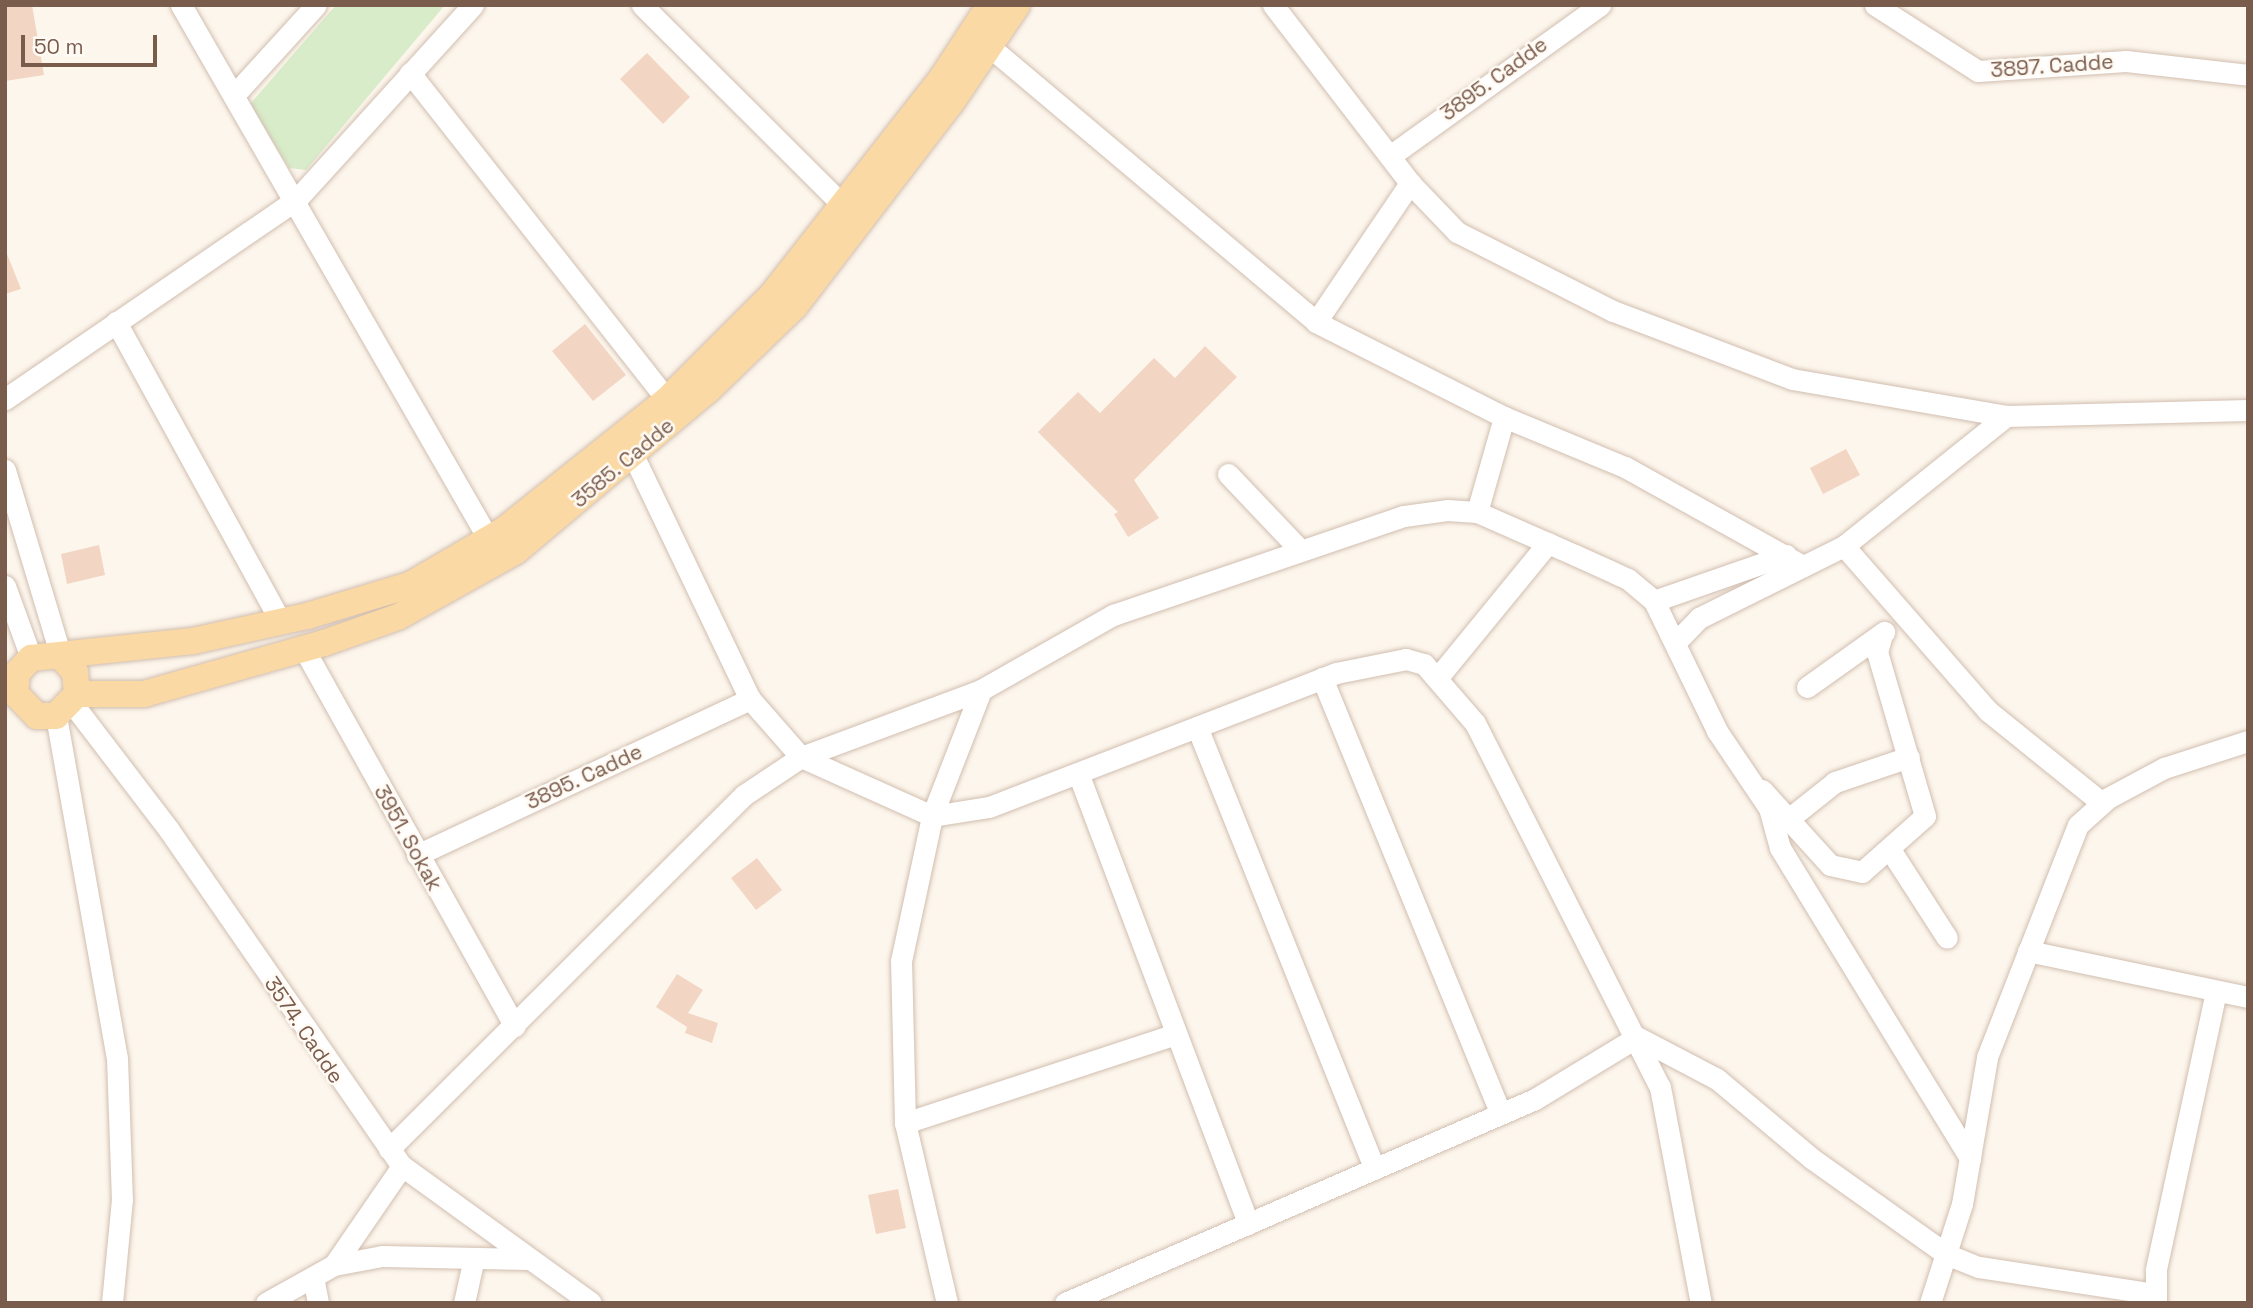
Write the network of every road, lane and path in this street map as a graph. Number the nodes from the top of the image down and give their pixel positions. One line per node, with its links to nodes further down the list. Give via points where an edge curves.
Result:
1 (181, 5): 13 (street)
2 (316, 5): 13 (street)
3 (472, 5): 11 (street)
4 (642, 5): 17 (street)
5 (990, 5): 17 (main road, 3585. Cadde)
6 (1017, 5): 10 (main road, 3585. Cadde)
7 (1273, 5): 14 (street)
8 (1600, 5): 14 (street, 3895. Cadde)
9 (1875, 5): 12 (street, 3897. Cadde, via 1978,71 2126,61)
10 (990, 47): 19 (street); 25 (main road, 3585. Cadde, via 794,306)
11 (410, 73): 16 (street); 21 (street)
12 (2248, 75)
13 (235, 94): 16 (street)
14 (1390, 156): 15 (street)
15 (1410, 183): 19 (street); 23 (street, via 1457,232 1612,311 1792,379)
16 (297, 199): 18 (street); 29 (street)
17 (844, 205): 21 (main road, 3585. Cadde, via 772,295)
18 (116, 322): 20 (street); 37 (street)
19 (1316, 322): 24 (street)
20 (5, 399)
21 (667, 400): 29 (main road, 3585. Cadde)
22 (2248, 410): 23 (street)
23 (2006, 416): 31 (street)
24 (1504, 417): 28 (street); 33 (street, via 1625,467)
25 (633, 455): 40 (main road, 3585. Cadde, via 542,531 476,577 398,617); 47 (street)
26 (5, 470): 41 (street)
27 (1228, 474): 32 (street)
28 (1477, 512): 30 (street); 32 (street, via 1404,516)
29 (489, 540): 37 (main road, 3585. Cadde, via 410,584)
30 (1548, 543): 35 (street, via 1628,579); 43 (street)
31 (1844, 545): 33 (street); 36 (street)
32 (1300, 550): 46 (street, via 1113,615)
33 (1794, 561): 35 (street); 39 (street, via 1699,618)
34 (5, 586): 42 (street)
35 (1654, 601): 39 (street)
36 (1905, 616): 38 (street); 56 (street, via 1988,711)
37 (281, 622): 41 (main road, 3585. Cadde)
38 (1882, 634): 45 (street); 53 (street, via 1877,652)
39 (1675, 643): 55 (street, via 1699,699)
40 (303, 649): 48 (main road, 3585. Cadde, via 144,694); 60 (street, 3951. Sokak)
41 (61, 657): 42 (main road, 3585. Cadde); 48 (main road, via 75,672)
42 (20, 661): 48 (main road, via 15,693)
43 (1439, 676): 44 (street, via 1406,659); 67 (street, via 1475,723 1535,832)
44 (1322, 678): 50 (street); 68 (street)
45 (1807, 687)
46 (981, 690): 52 (street); 57 (street)
47 (750, 699): 52 (street); 60 (street, 3895. Cadde)
48 (61, 707): 49 (main road, 3585. Cadde); 70 (street, 3574. Cadde, via 169,830); 81 (street, via 117,1058 122,1199)
49 (5, 722)
50 (1196, 727): 54 (street); 72 (street)
51 (2248, 741): 56 (street, via 2164,768)
52 (801, 757): 57 (street); 65 (street, via 744,795)
53 (1909, 757): 58 (street, via 1835,782); 59 (street, via 1926,816)
54 (1078, 773): 57 (street, via 989,807); 66 (street)
55 (1749, 780): 58 (street); 71 (street, via 1769,808 1780,848)
56 (2102, 803): 62 (street, via 2078,825)
57 (932, 817): 69 (street, via 901,961)
58 (1791, 817): 59 (street, via 1830,865 1862,872)
59 (1891, 850): 61 (street)
60 (417, 855): 65 (street, 3951. Sokak)
61 (1947, 938)
62 (2028, 951): 63 (street); 71 (street, via 1987,1057)
63 (2216, 992): 64 (street); 80 (street)
64 (2248, 997)
65 (516, 1026): 70 (street)
66 (1176, 1034): 69 (street); 73 (street)
67 (1637, 1037): 68 (street); 74 (street, via 1717,1079 1811,1158); 88 (street, via 1660,1087)
68 (1501, 1114): 72 (street)
69 (905, 1123): 86 (street)
70 (395, 1158): 76 (street, 3574. Cadde); 77 (street)
71 (1970, 1158): 74 (street)
72 (1375, 1169): 73 (street)
73 (1248, 1224): 79 (street)
74 (1946, 1254): 80 (street, via 2004,1272); 89 (street)
75 (474, 1258): 76 (street); 77 (street, via 382,1256); 84 (street)
76 (527, 1259): 85 (street, 3574. Cadde)
77 (334, 1265): 78 (street)
78 (313, 1277): 82 (street); 83 (street)
79 (1115, 1295): 87 (street)
80 (2156, 1298)
81 (113, 1303)
82 (266, 1303)
83 (318, 1303)
84 (464, 1303)
85 (591, 1303)
86 (947, 1303)
87 (1065, 1303)
88 (1701, 1303)
89 (1930, 1303)

